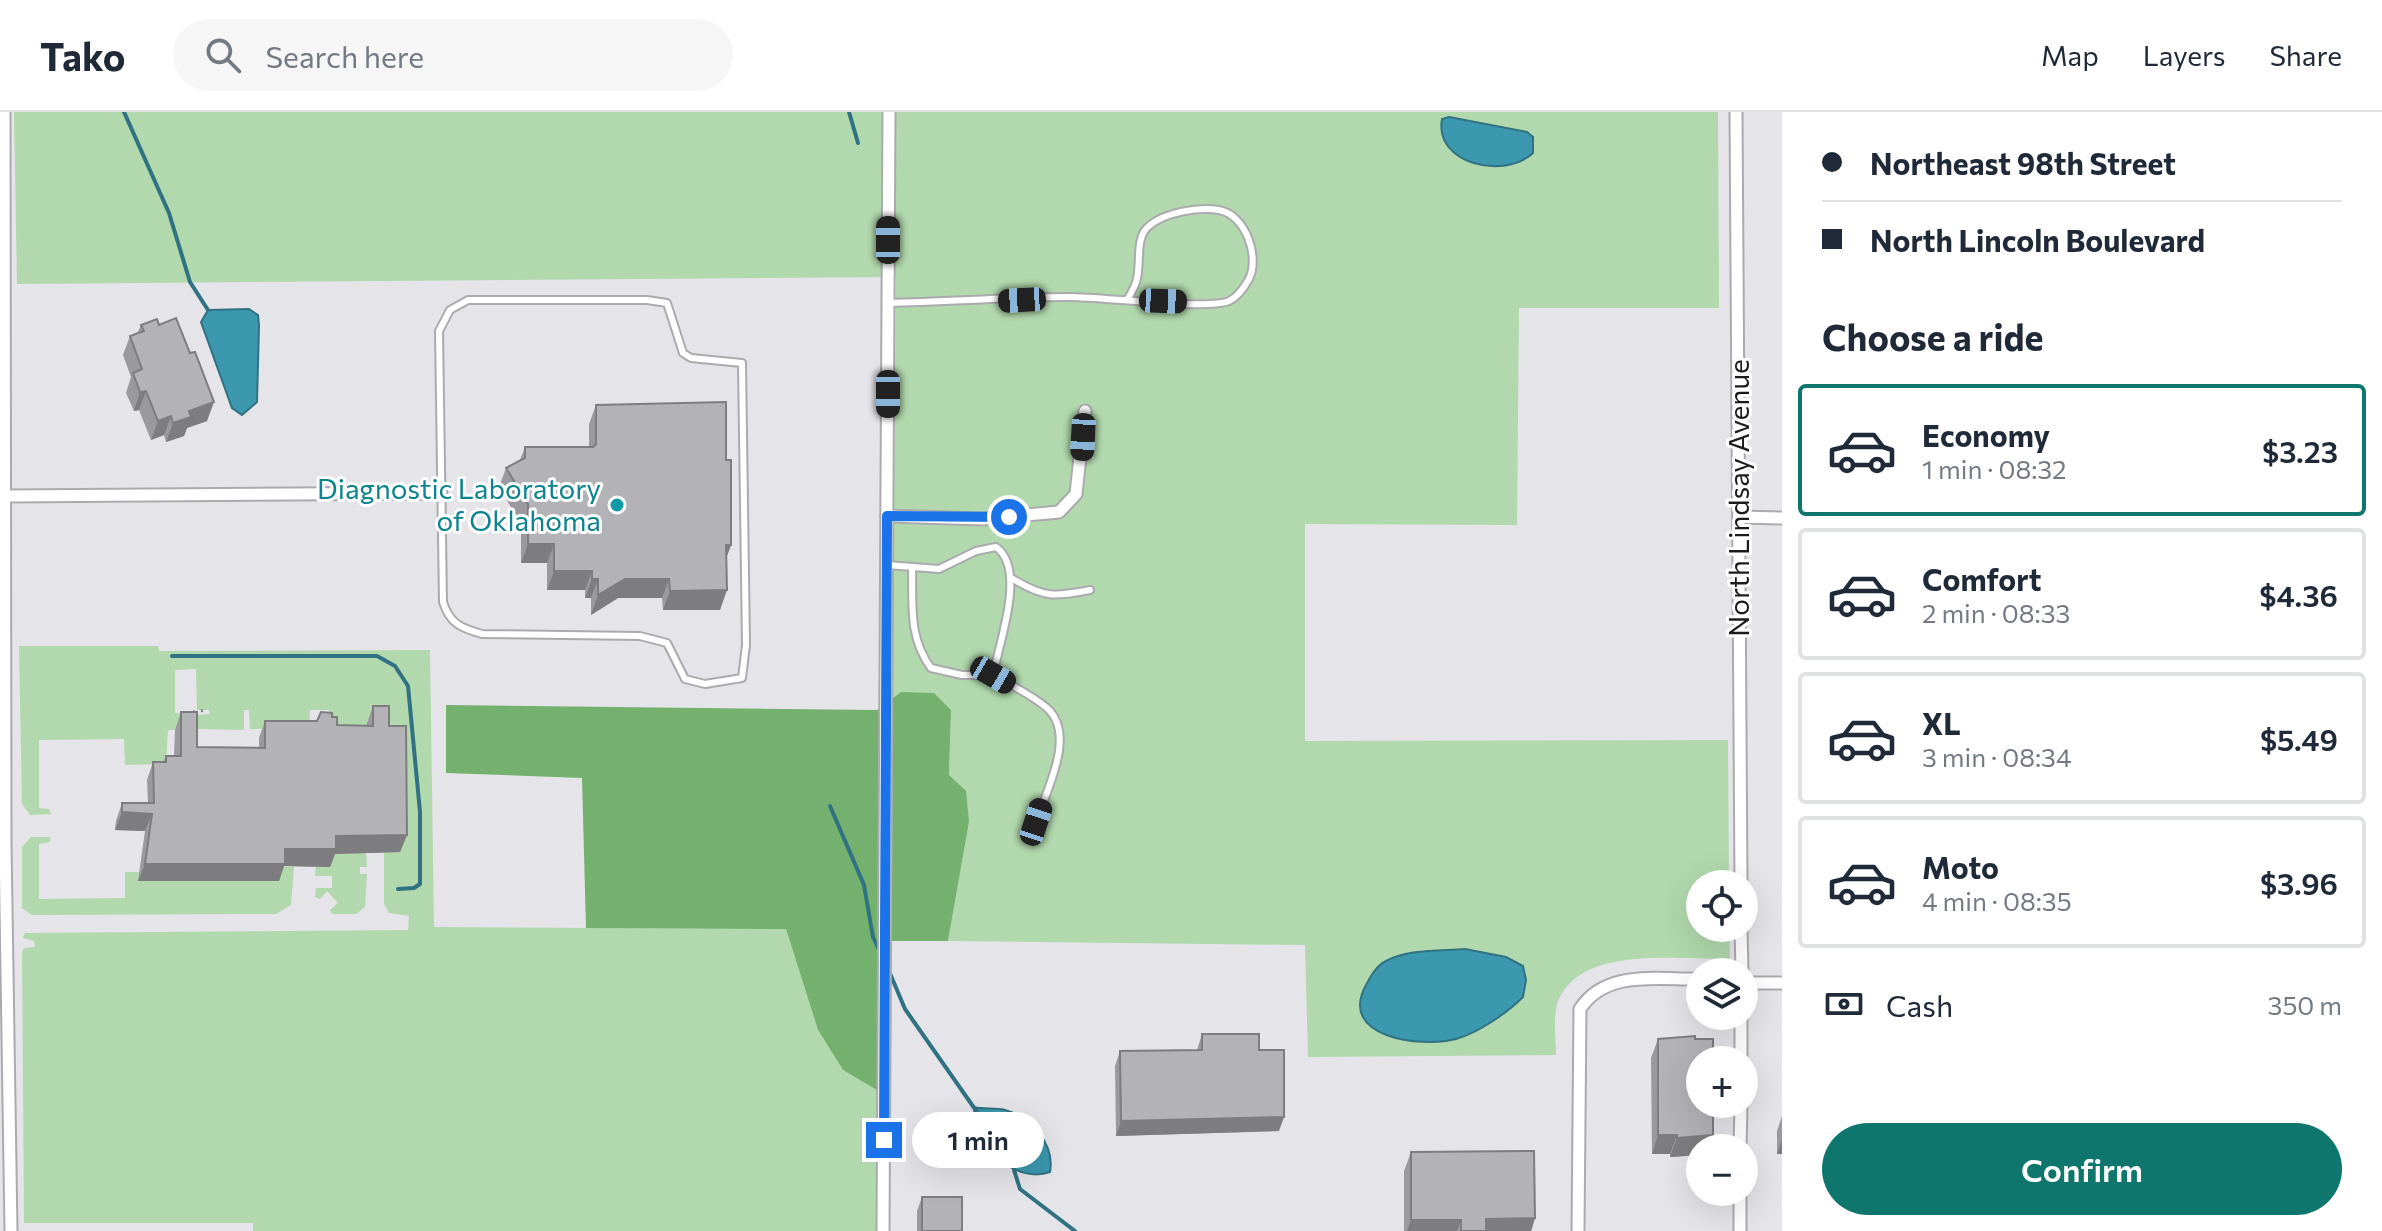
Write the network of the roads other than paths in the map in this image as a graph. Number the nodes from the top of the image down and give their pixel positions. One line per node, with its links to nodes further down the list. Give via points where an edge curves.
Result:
1 (4, 112): 4 (street)
2 (889, 112): 6 (street)
3 (1736, 112): 11 (street, North Lindsay Avenue)
4 (2, 185): 9 (street)
5 (1127, 300): 5 (lane, via 1228,302 1242,291 1252,272 1249,238 1236,219 1221,210 1165,217 1147,227 1140,241 1137,282); 6 (lane)
6 (888, 303): 10 (street)
7 (1085, 411): 10 (street, via 1076,494 1059,512 983,519)
8 (441, 493): 8 (lane, via 439,331 450,310 468,300 667,303 683,353 742,363 742,678 705,684 685,679 667,643 640,636 482,634 460,628 448,617 443,602); 9 (street)
9 (7, 496): 18 (street)
10 (887, 516): 13 (street)
11 (1740, 517): 12 (street); 21 (street, North Lindsay Avenue)
12 (1782, 518)
13 (887, 565): 14 (lane); 27 (street)
14 (912, 567): 15 (lane, via 939,569 996,547 1009,561); 17 (lane, via 913,629 917,649 931,668)
15 (1013, 579): 16 (lane, via 1037,594); 17 (lane)
16 (1090, 590)
17 (993, 675): 19 (lane, via 1049,710 1059,725 1056,761)
18 (3, 822): 20 (street)
19 (1036, 822)
20 (3, 843): 26 (street)
21 (1741, 870)
22 (1686, 979): 28 (street, via 1615,982 1587,998 1580,1009)
23 (1758, 983): 24 (street)
24 (1782, 983)
25 (1740, 1206): 29 (street)
26 (11, 1231)
27 (883, 1231)
28 (1578, 1231)
29 (1740, 1231)

